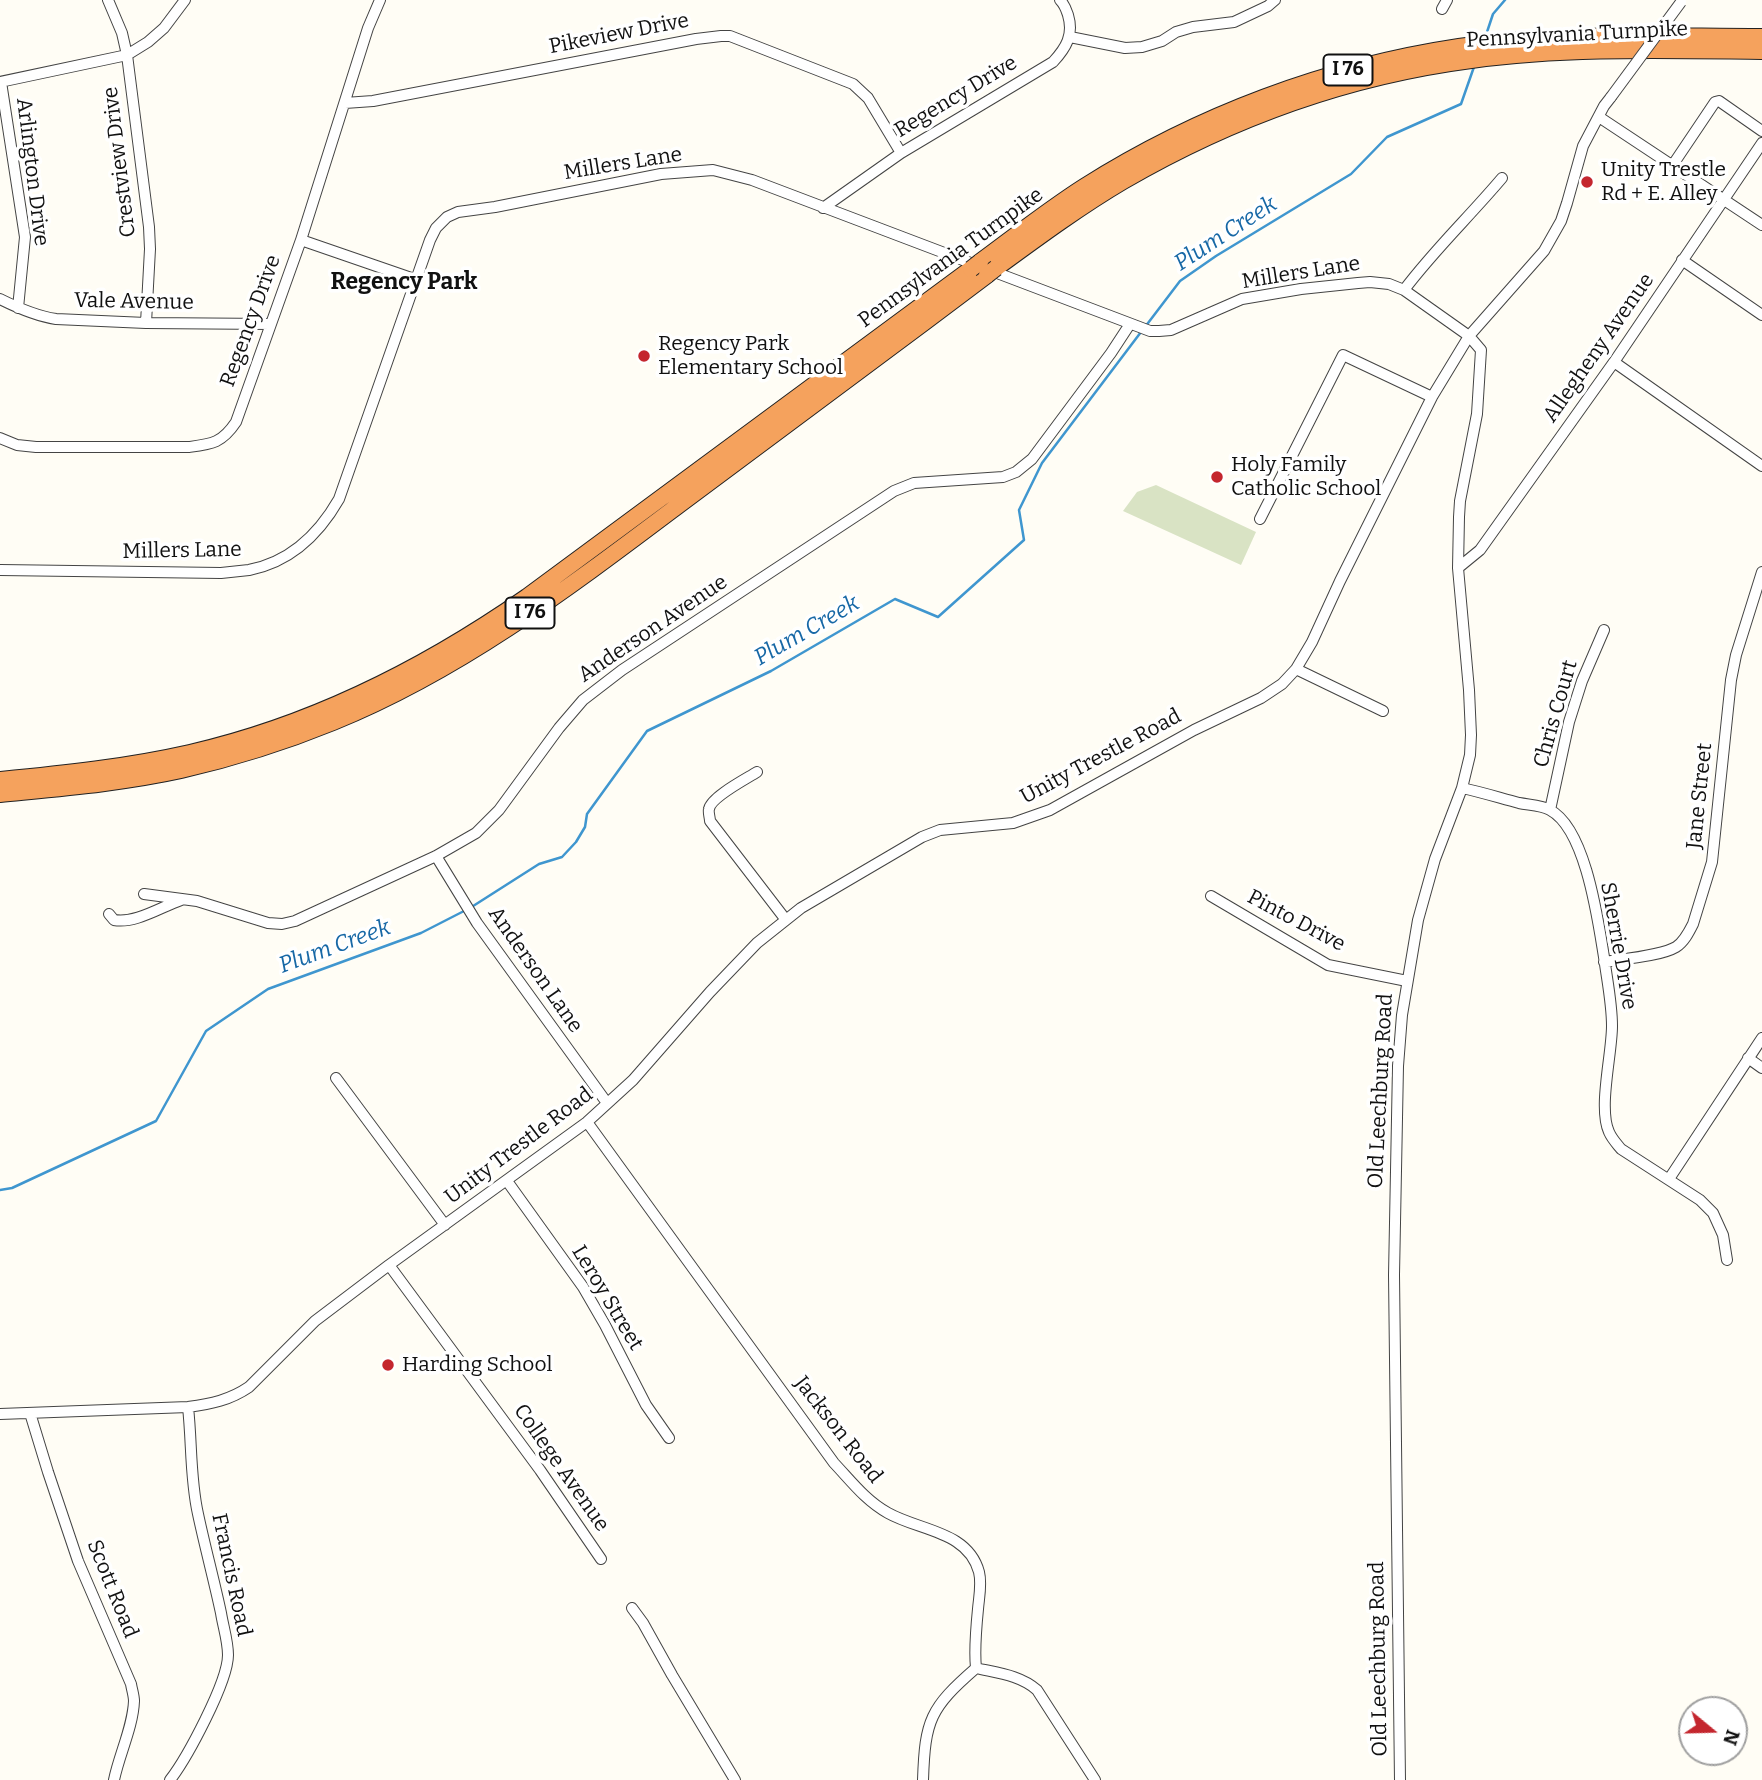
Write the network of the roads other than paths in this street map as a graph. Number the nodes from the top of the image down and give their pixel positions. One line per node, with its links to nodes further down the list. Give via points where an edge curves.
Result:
1 (108, 0): 10 (street, Crestview Drive)
2 (185, 0): 10 (street, via 164,28)
3 (380, 0): 12 (street, Regency Drive)
4 (1060, 0): 7 (street, via 1071,26)
5 (1275, 0): 7 (street, via 1234,22 1176,32 1143,47)
6 (1681, 1): 13 (street, Unity Trestle Road, bridge)
7 (1070, 37): 16 (street, Regency Drive, via 1053,62)
8 (1762, 37): 24 (highway, Pennsylvania Turnpike / I 76, via 1521,40 1427,52 1325,76 1252,101 1145,151 1083,187)
9 (1762, 51): 24 (highway, Pennsylvania Turnpike / I 76, via 1626,50 1472,60 1418,68 1317,94 1168,157)
10 (127, 55): 11 (street); 30 (street, Crestview Drive, via 149,227)
11 (0, 82): 28 (street, Arlington Drive, via 25,237)
12 (345, 103): 16 (street, Pikeview Drive, via 730,36 853,84 868,98); 22 (street, Regency Drive)
13 (1599, 117): 17 (street); 33 (street, Unity Trestle Road, via 1583,146 1567,203 1544,251)
14 (1762, 131): 17 (street, via 1715,102)
15 (1762, 143): 19 (street, Allegheny Avenue)
16 (901, 153): 20 (street, Regency Drive)
17 (1672, 166): 19 (street)
18 (1502, 178): 26 (street)
19 (1723, 199): 21 (street); 23 (street, Allegheny Avenue)
20 (823, 208): 25 (street, Millers Lane, via 713,170 661,174 458,212 436,228); 32 (street, Millers Lane)
21 (1762, 225)
22 (301, 240): 25 (street); 31 (street, Regency Drive)
23 (1682, 260): 29 (street); 34 (street, Allegheny Avenue)
24 (984, 269): 46 (highway, Pennsylvania Turnpike / I 76, via 527,597 405,672 323,710 218,746 134,764); 48 (highway, Pennsylvania Turnpike / I 76, via 621,548 491,640 393,695 334,722 214,762 133,778)
25 (417, 280): 40 (street, Millers Lane, via 339,499 329,518 301,546 262,566 221,573)
26 (1404, 290): 32 (street, Millers Lane, via 1370,282 1297,289 1242,299 1171,330); 33 (street, Millers Lane)
27 (0, 299): 28 (street, Vale Avenue)
28 (18, 308): 30 (street, Vale Avenue, via 57,320)
29 (1762, 315)
30 (146, 323): 31 (street, Vale Avenue)
31 (271, 324): 36 (street, Regency Drive, via 236,422 212,444 36,447)
32 (1139, 327): 50 (street, Anderson Avenue, via 1111,353 1023,468 1003,477 915,483 894,491 633,662 583,700 499,810 476,832)
33 (1469, 336): 35 (street, Unity Trestle Road); 39 (street, Old Leechburg Road, via 1481,349 1482,360 1460,501)
34 (1614, 362): 37 (street); 39 (street, Allegheny Avenue, via 1479,550)
35 (1432, 397): 38 (street, via 1343,355); 43 (street, Unity Trestle Road)
36 (0, 438)
37 (1762, 466)
38 (1260, 519)
39 (1458, 568): 47 (street, Old Leechburg Road, via 1471,735)
40 (0, 570)
41 (1762, 572): 56 (street, Jane Street, via 1731,680 1712,862 1693,924 1676,947)
42 (1604, 630): 49 (street, Chris Court, via 1581,681)
43 (1296, 669): 44 (street); 55 (street, Unity Trestle Road, via 1261,698 1050,810 1013,823 922,836)
44 (1383, 711)
45 (757, 772): 55 (street, via 714,800 710,821)
46 (0, 780)
47 (1462, 788): 49 (street); 57 (street, Old Leechburg Road, via 1424,895)
48 (0, 794)
49 (1550, 810): 56 (street, Sherrie Drive, via 1563,821 1580,853 1595,900)
50 (436, 856): 53 (street, Anderson Avenue, via 282,924); 62 (street, Anderson Lane, via 477,923)
51 (144, 894): 53 (street, Anderson Avenue)
52 (1211, 896): 57 (street, Pinto Drive, via 1328,965)
53 (181, 900): 54 (street, Anderson Avenue, via 132,919 121,921)
54 (109, 914)
55 (786, 920): 62 (street, Unity Trestle Road, via 757,943)
56 (1604, 962): 64 (street, Sherrie Drive, via 1612,1027 1605,1115 1608,1130 1622,1149)
57 (1407, 981): 81 (street, Old Leechburg Road, via 1398,1066 1394,1275)
58 (1762, 1038): 59 (street)
59 (1748, 1058): 60 (street); 64 (street)
60 (1762, 1068)
61 (336, 1078): 66 (street)
62 (607, 1103): 63 (street, Unity Trestle Road)
63 (587, 1122): 65 (street, Unity Trestle Road); 75 (street, Jackson Road, via 834,1463 867,1500 891,1515 954,1539 972,1557 981,1586)
64 (1669, 1179): 67 (street, Sherrie Drive, via 1713,1213)
65 (507, 1181): 66 (street, Unity Trestle Road); 72 (street, Leroy Street, via 583,1287)
66 (445, 1225): 68 (street, Unity Trestle Road)
67 (1727, 1260)
68 (389, 1265): 69 (street, Unity Trestle Road, via 315,1321 243,1391 214,1404); 73 (street, College Avenue)
69 (188, 1407): 70 (street, Unity Trestle Road); 77 (street, Francis Road, via 192,1480 228,1655 222,1684)
70 (30, 1413): 71 (street, Unity Trestle Road); 76 (street, Scott Road, via 78,1561 131,1684 134,1701)
71 (0, 1414)
72 (668, 1438)
73 (601, 1559)
74 (632, 1608): 78 (street)
75 (976, 1668): 79 (street, via 932,1716 925,1739); 80 (street, via 1013,1676 1037,1690)
76 (114, 1780)
77 (170, 1780)
78 (735, 1780)
79 (923, 1780)
80 (1095, 1780)
81 (1400, 1780)

